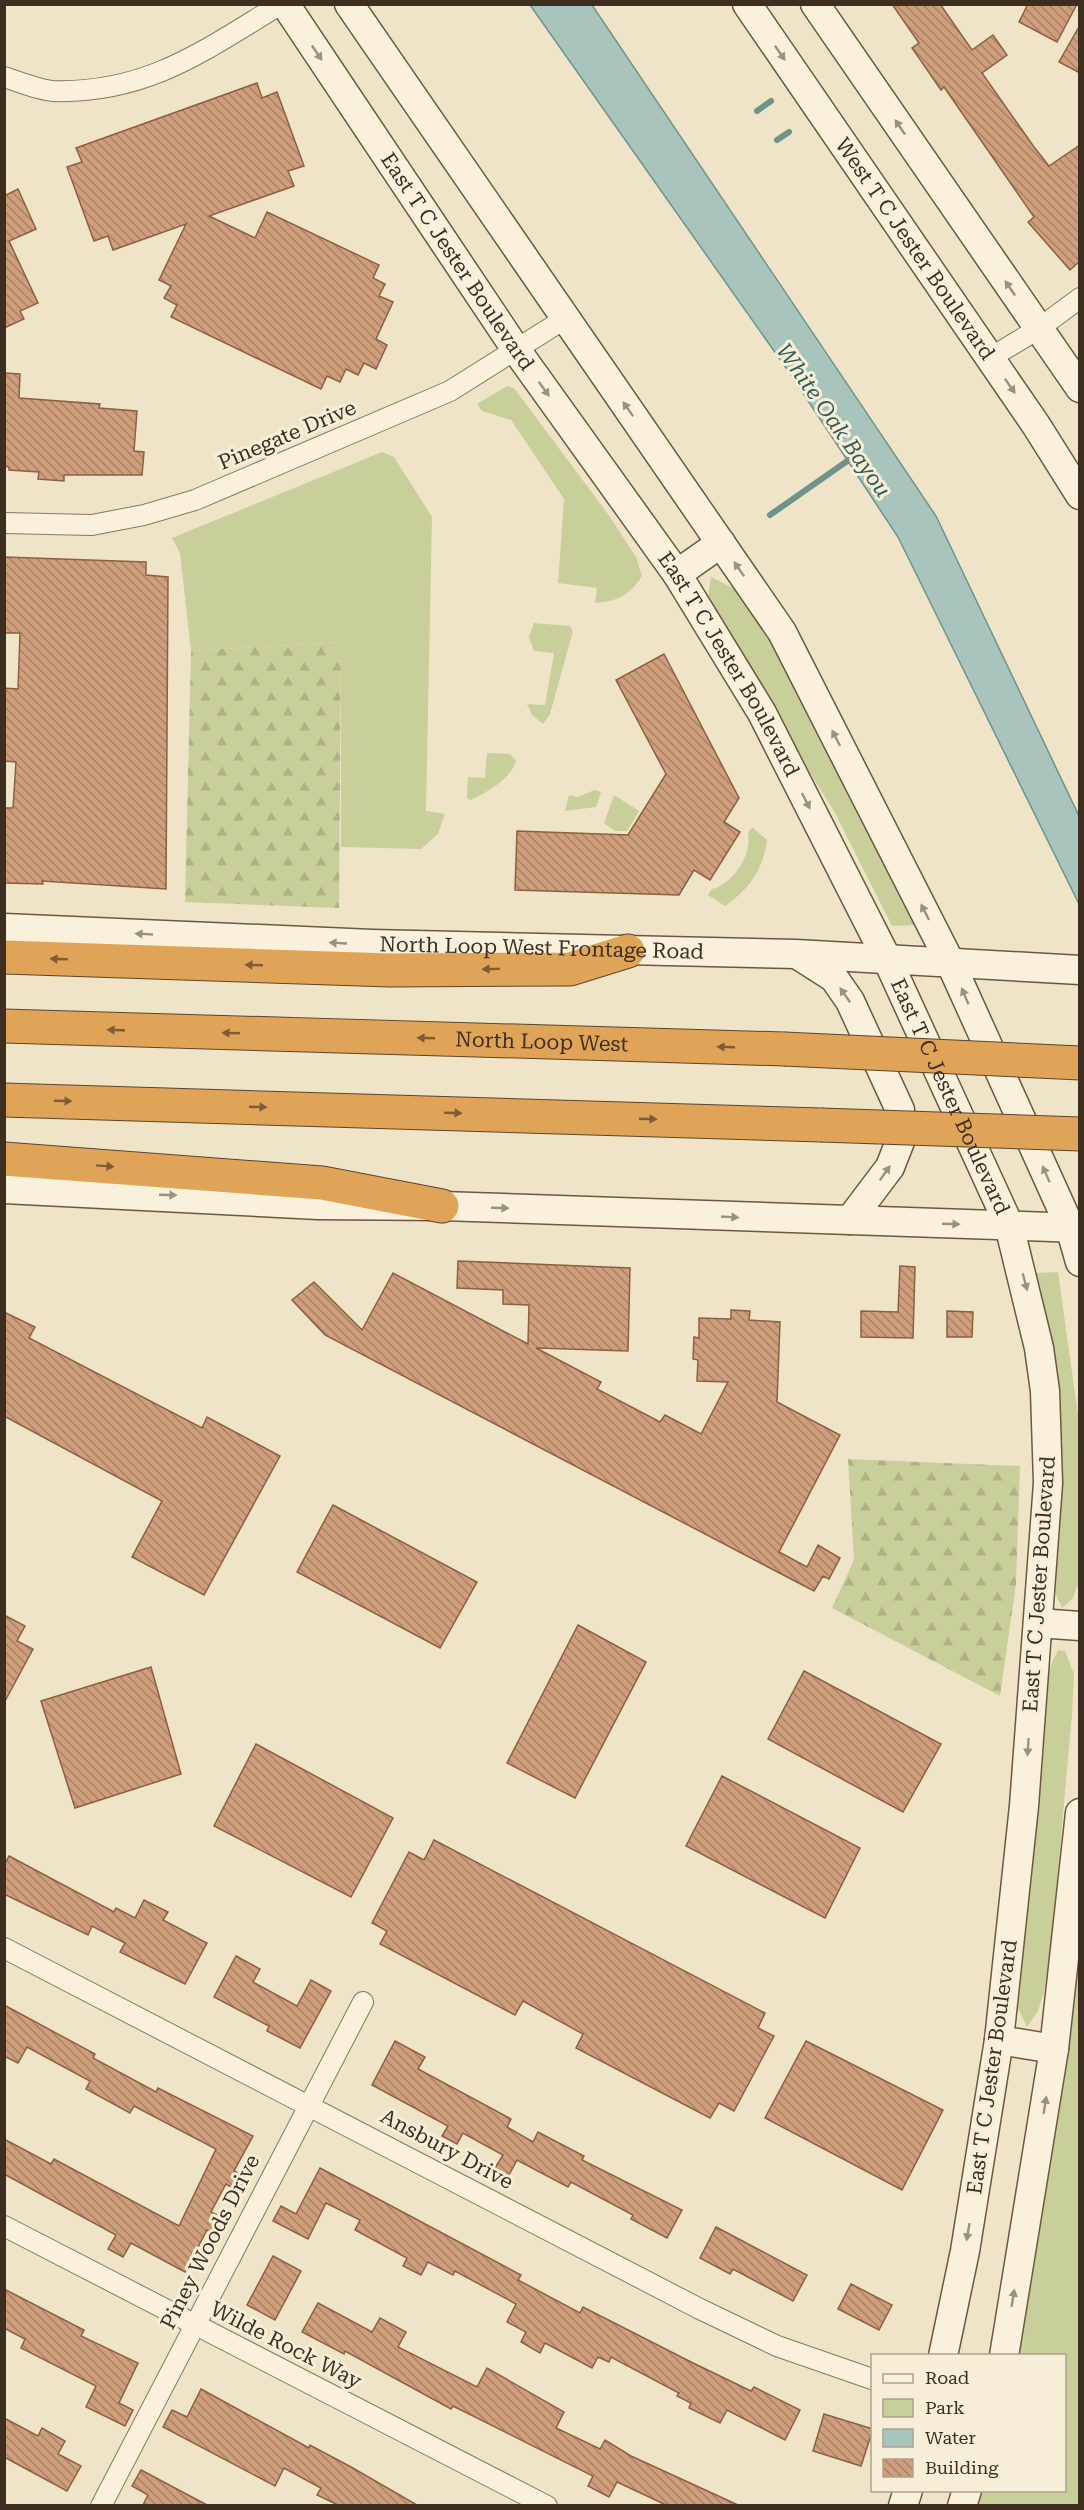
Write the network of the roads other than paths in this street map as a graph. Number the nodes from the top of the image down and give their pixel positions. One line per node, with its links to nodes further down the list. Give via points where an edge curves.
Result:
1 (283, 4): 5 (street, via 193,58 129,84 52,91); 9 (street, East T C Jester Boulevard, one-way to 9)
2 (349, 4): 7 (street)
3 (747, 4): 10 (street, West T C Jester Boulevard, one-way to 10)
4 (815, 4): 8 (street, one-way to 4)
5 (4, 77)
6 (1080, 298): 8 (street)
7 (566, 318): 9 (street, Pinegate Drive); 14 (street, one-way to 7)
8 (1038, 329): 10 (street); 11 (street)
9 (517, 351): 13 (street, Pinegate Drive, via 450,391 195,500 92,525); 15 (street, East T C Jester Boulevard, one-way to 15)
10 (990, 358): 12 (street, West T C Jester Boulevard, one-way to 12)
11 (1080, 388)
12 (1080, 495)
13 (4, 523)
14 (721, 543): 15 (street); 21 (street, one-way to 14, via 782,632)
15 (677, 574): 20 (street, East T C Jester Boulevard, one-way to 20, via 762,713)
16 (4, 928): 17 (street, North Loop West Frontage Road, one-way to 16)
17 (628, 951): 18 (street, North Loop West Frontage Road); 19 (highway, one-way to 19, via 570,969 390,970)
18 (796, 954): 20 (street, North Loop West Frontage Road); 30 (street, one-way to 18, via 890,1167 901,1139 900,1110 850,1001 834,978)
19 (4, 957)
20 (888, 961): 21 (street, North Loop West Frontage Road); 31 (street, East T C Jester Boulevard)
21 (951, 964): 22 (street, North Loop West Frontage Road); 32 (street, one-way to 21)
22 (1080, 970)
23 (4, 1026): 24 (highway, North Loop West, one-way to 23, bridge, via 784,1049)
24 (1080, 1063)
25 (4, 1100): 26 (highway, one-way to 26, bridge)
26 (1080, 1134)
27 (4, 1159): 29 (highway, one-way to 29, via 322,1183)
28 (4, 1189): 29 (street, one-way to 29)
29 (442, 1206): 30 (street, one-way to 30)
30 (850, 1220): 31 (street, one-way to 31)
31 (1009, 1226): 32 (street); 34 (street, East T C Jester Boulevard, one-way to 34, via 1034,1321 1045,1391 1048,1472)
32 (1075, 1227): 33 (street)
33 (1080, 1262)
34 (1038, 1623): 35 (street); 39 (street, East T C Jester Boulevard, one-way to 39, via 1017,1885)
35 (1080, 1626)
36 (1080, 1813): 40 (street)
37 (4, 1948): 41 (street, Ansbury Drive)
38 (363, 2002): 41 (street, Piney Woods Drive)
39 (999, 2040): 40 (street); 44 (street, East T C Jester Boulevard, one-way to 44, via 967,2240)
40 (1054, 2049): 45 (street, one-way to 40)
41 (309, 2104): 43 (street, Piney Woods Drive); 46 (street, Ansbury Drive, via 700,2309 777,2346)
42 (4, 2226): 43 (street, Wilde Rock Way)
43 (194, 2325): 47 (street, Piney Woods Drive); 48 (street, Wilde Rock Way)
44 (943, 2354)
45 (1004, 2354)
46 (871, 2378)
47 (101, 2505)
48 (547, 2505)

